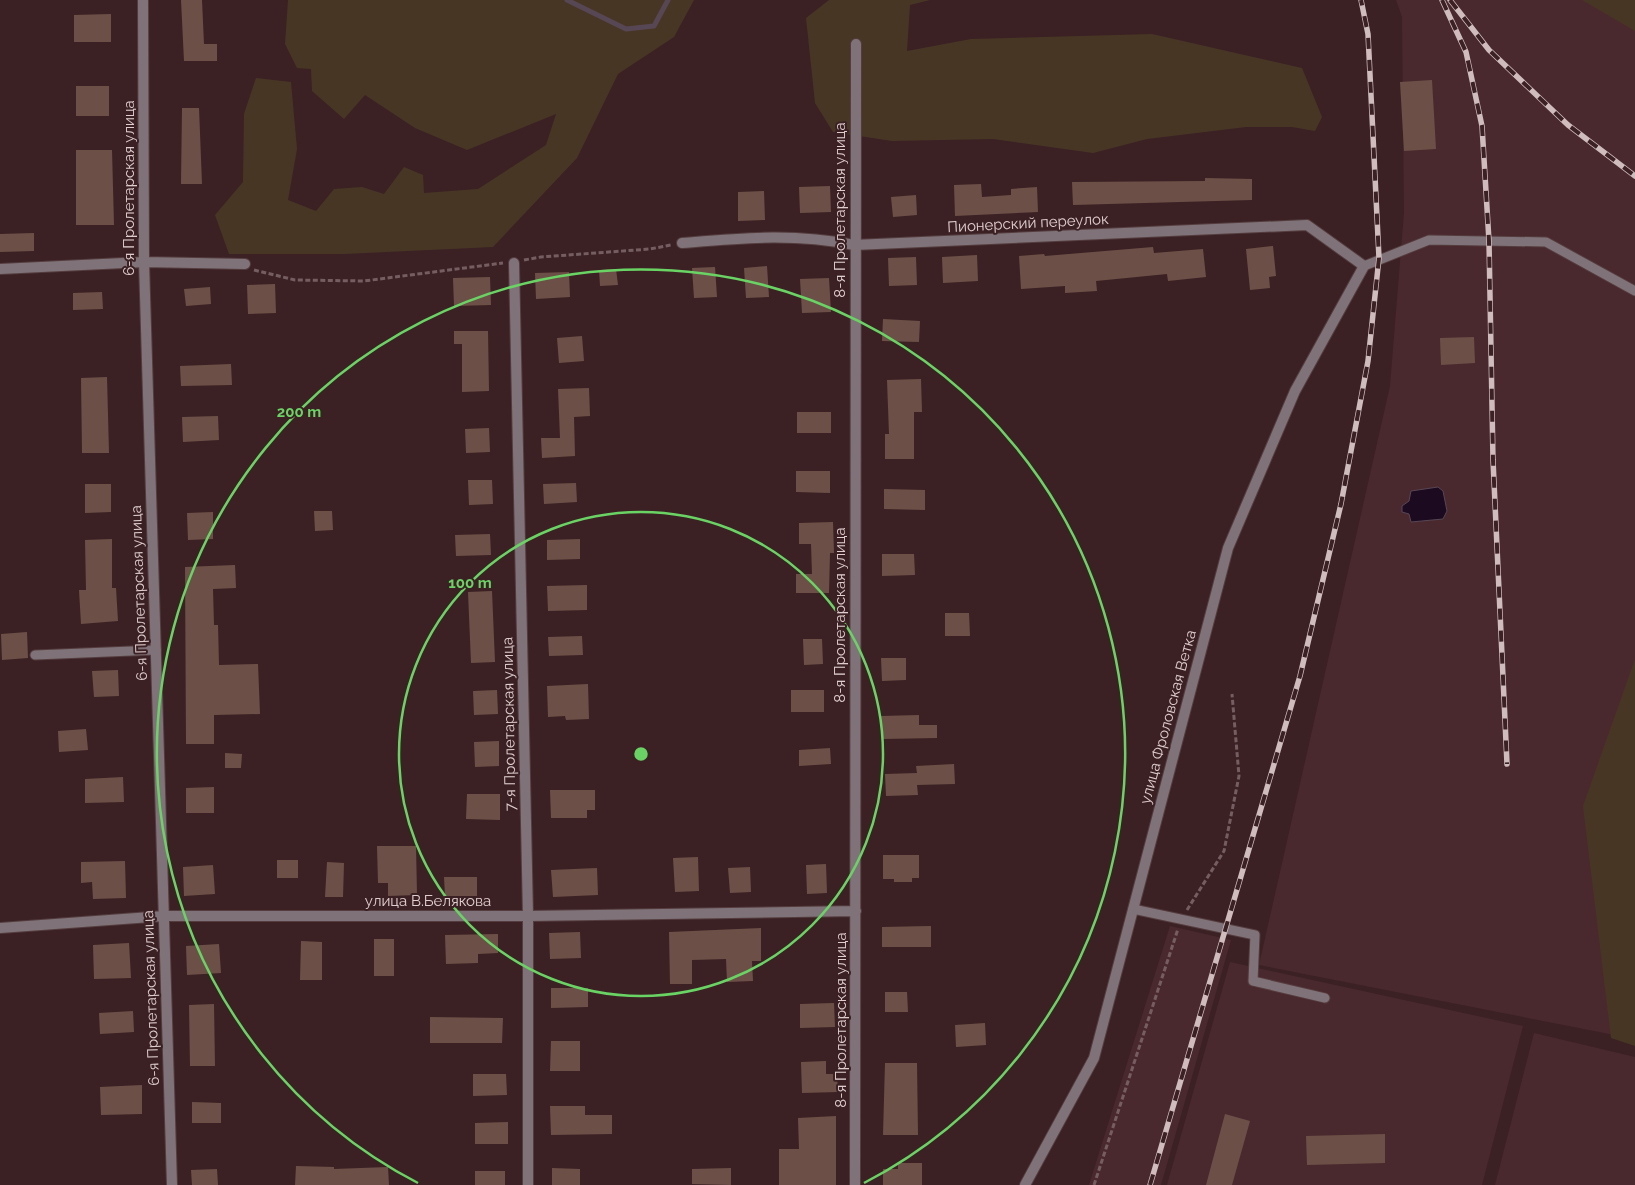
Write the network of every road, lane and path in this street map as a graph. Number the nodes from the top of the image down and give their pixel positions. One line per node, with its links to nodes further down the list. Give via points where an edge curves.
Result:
1 (143, 0): 5 (street, 6-я Пролетарская улица)
2 (856, 44): 4 (street, 8-я Пролетарская улица)
3 (682, 243): 4 (street, Пионерский переулок, via 769,236); 6 (path)
4 (854, 245): 8 (street, Пионерский переулок, via 1307,226); 15 (street, 8-я Пролетарская улица)
5 (144, 262): 7 (street); 9 (street); 11 (street, 6-я Пролетарская улица)
6 (514, 262): 7 (path, via 364,281 295,280 250,269); 17 (street, 7-я Пролетарская улица)
7 (245, 264)
8 (1364, 266): 10 (lane, via 1429,240 1546,242); 14 (street, улица Фроловская Ветка, via 1295,390 1228,548)
9 (0, 269)
10 (1635, 291)
11 (156, 650): 12 (lane); 16 (street, 6-я Пролетарская улица)
12 (35, 655)
13 (1232, 694): 18 (path, via 1239,776 1224,852)
14 (1133, 909): 18 (lane); 24 (street, улица Фроловская Ветка, via 1094,1058)
15 (856, 911): 17 (street, улица В.Белякова); 23 (street, 8-я Пролетарская улица)
16 (164, 916): 17 (street, улица В.Белякова); 19 (street, улица В.Белякова); 21 (street, 6-я Пролетарская улица)
17 (528, 916): 22 (street, 7-я Пролетарская улица)
18 (1182, 918): 20 (lane, via 1255,935 1253,980); 25 (path)
19 (0, 928)
20 (1325, 998)
21 (172, 1185)
22 (528, 1185)
23 (855, 1185)
24 (1025, 1185)
25 (1094, 1185)

